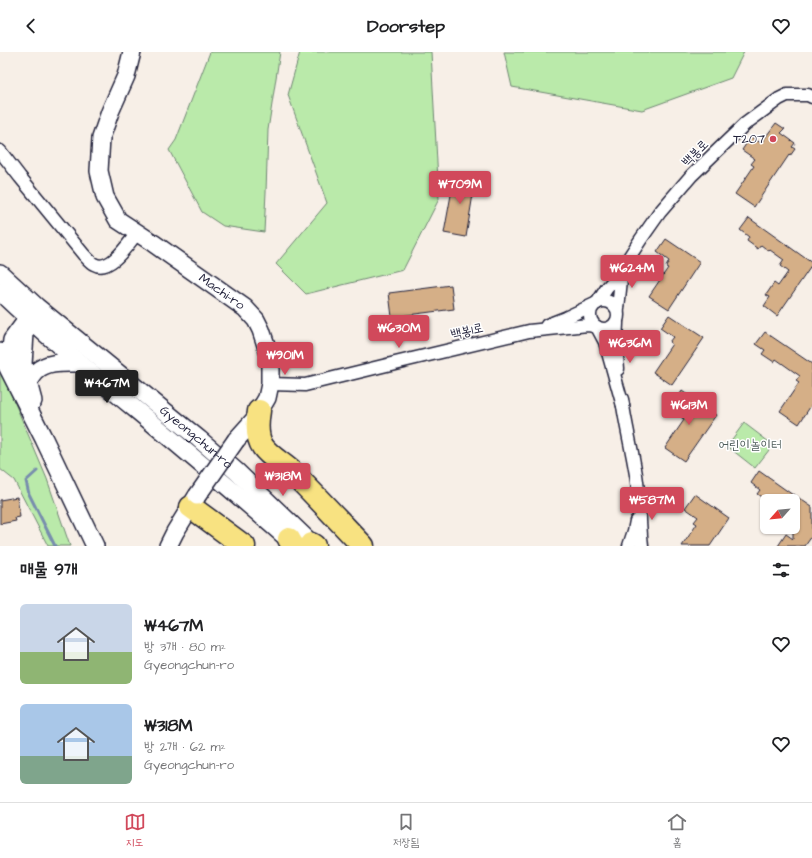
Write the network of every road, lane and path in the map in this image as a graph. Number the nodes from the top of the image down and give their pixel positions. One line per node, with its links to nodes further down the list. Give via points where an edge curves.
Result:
1 (132, 52): 4 (street, Machi-ro, via 126,76 101,138 99,171 105,197 118,220)
2 (812, 96): 5 (street, 백봉로, via 787,95 745,124 691,176 660,212)
3 (0, 151): 4 (street, via 94,264 105,266 114,260)
4 (137, 233): 18 (street, Machi-ro, via 245,308 256,320 269,354)
5 (622, 267): 8 (street, 백봉로); 9 (street, 백봉로)
6 (0, 273): 10 (street, Gyeongchun-ro)
7 (0, 292): 10 (street, Gyeongchun-ro)
8 (597, 303): 9 (street, via 606,300); 12 (street, via 590,315); 13 (street, 백봉1로)
9 (618, 309): 11 (street)
10 (32, 313): 15 (street, Gyeongchun-ro); 16 (street, via 12,340); 17 (street, via 25,333 24,364); 24 (street, Gyeongchun-ro, via 199,439 236,471)
11 (617, 322): 12 (street, via 605,329); 19 (street, via 616,355)
12 (597, 327): 13 (street, 백봉1로, via 582,325); 19 (street, via 605,342)
13 (529, 331): 18 (street, 백봉1로, via 305,385)
14 (0, 352): 16 (street)
15 (79, 362): 17 (street, via 45,366); 24 (street, Gyeongchun-ro)
16 (11, 373): 21 (street)
17 (28, 383): 21 (street)
18 (270, 384): 20 (street, Machi-ro, via 267,398)
19 (623, 406): 22 (street)
20 (259, 411): 23 (street, Machi-ro, bridge); 28 (highway, via 257,423 263,446 300,479)
21 (44, 439): 25 (street)
22 (639, 498): 29 (street); 30 (street)
23 (194, 502): 26 (street, Machi-ro); 27 (highway)
24 (303, 544)
25 (95, 546)
26 (168, 546)
27 (244, 546)
28 (363, 546)
29 (629, 546)
30 (642, 546)

